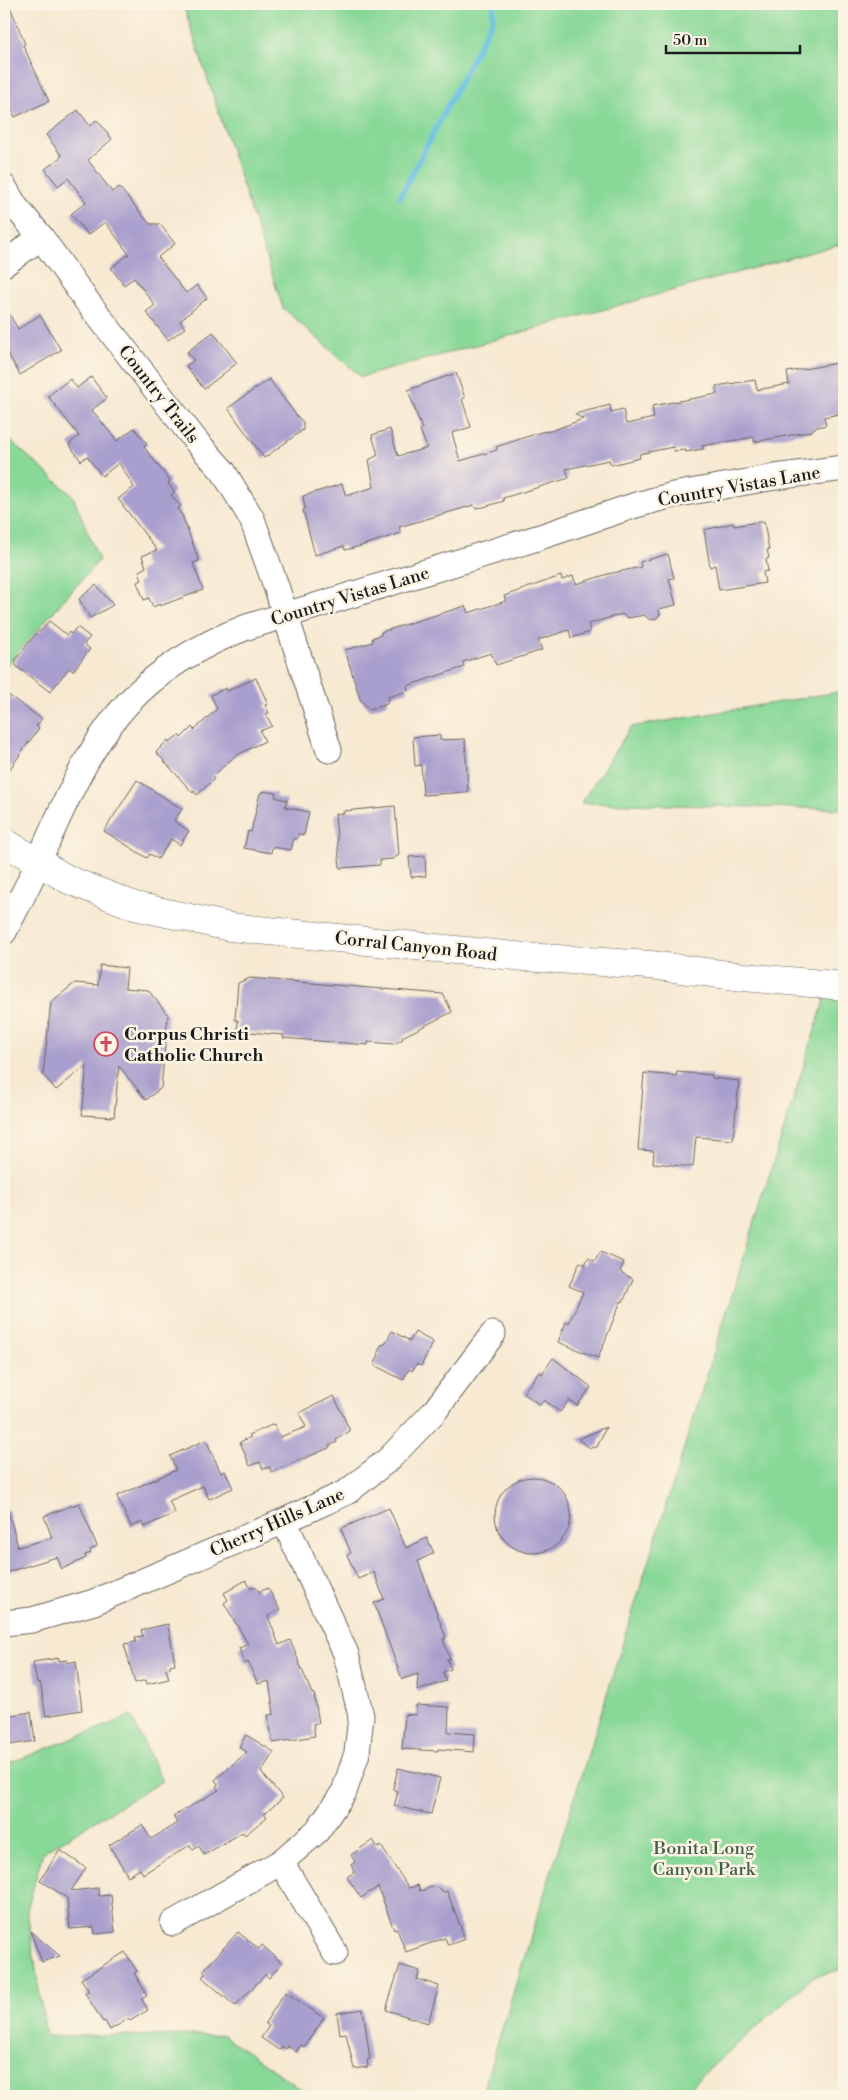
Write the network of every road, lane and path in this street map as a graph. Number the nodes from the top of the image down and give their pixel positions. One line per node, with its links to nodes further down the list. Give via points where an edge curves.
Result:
1 (4, 187): 2 (street, Country Trails)
2 (41, 238): 3 (street); 5 (street, Country Trails, via 196,441 223,471 252,519)
3 (4, 264)
4 (844, 468): 5 (street, Country Vistas Lane, via 775,476 673,495)
5 (286, 616): 6 (street, Country Trails); 8 (street, Country Vistas Lane, via 202,646 161,673 131,700 99,740)
6 (329, 750)
7 (4, 842): 8 (main road, Corral Canyon Road)
8 (38, 862): 9 (street, Country Vistas Lane); 10 (main road, Corral Canyon Road, via 69,880 135,906 230,927)
9 (4, 932)
10 (844, 986)
11 (493, 1334): 12 (street, Cherry Hills Lane, via 434,1412 389,1459 347,1492)
12 (284, 1521): 13 (street, Cherry Hills Lane, via 94,1602 32,1620); 14 (street, via 346,1654 362,1716 357,1753 344,1792 317,1831)
13 (4, 1623)
14 (280, 1862): 15 (street); 16 (street)
15 (173, 1922)
16 (335, 1953)

